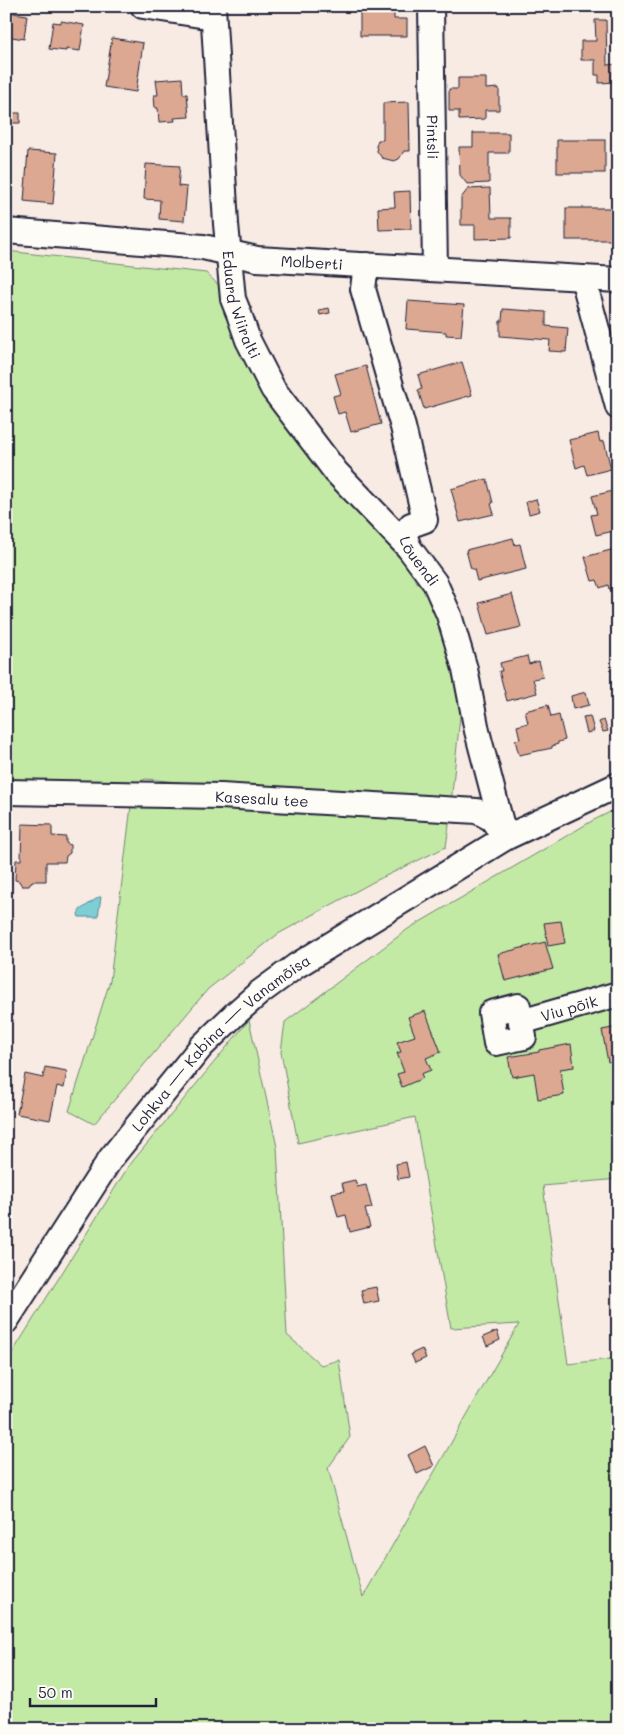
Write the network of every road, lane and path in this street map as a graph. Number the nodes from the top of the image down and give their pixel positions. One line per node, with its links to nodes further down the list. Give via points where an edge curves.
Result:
1 (144, 6): 3 (street, via 200,15)
2 (430, 6): 7 (street, Pintsli)
3 (213, 10): 5 (street, Eduard Wiiralti)
4 (6, 231): 5 (street, Molberti, via 203,247)
5 (228, 252): 6 (street, Molberti, via 257,258); 11 (street, Eduard Wiiralti, via 233,299 248,340 273,389 336,472)
6 (366, 265): 7 (street, Molberti); 11 (street, Lõuendi, via 364,289 425,520 411,525 404,534)
7 (435, 269): 8 (street, Molberti)
8 (583, 278): 9 (street, Molberti); 10 (street)
9 (618, 280)
10 (618, 407)
11 (409, 548): 14 (street, Lõuendi, via 435,583 449,615)
12 (618, 785): 14 (street, Lohkva — Kabina — Vanamõisa)
13 (6, 792): 14 (street, Kasesalu tee, via 221,796 477,811 492,819)
14 (505, 838): 17 (street, Lohkva — Kabina — Vanamõisa, via 312,956 235,1014 201,1047 112,1158)
15 (618, 994): 16 (street, Viu põik)
16 (521, 1022)
17 (6, 1320)

